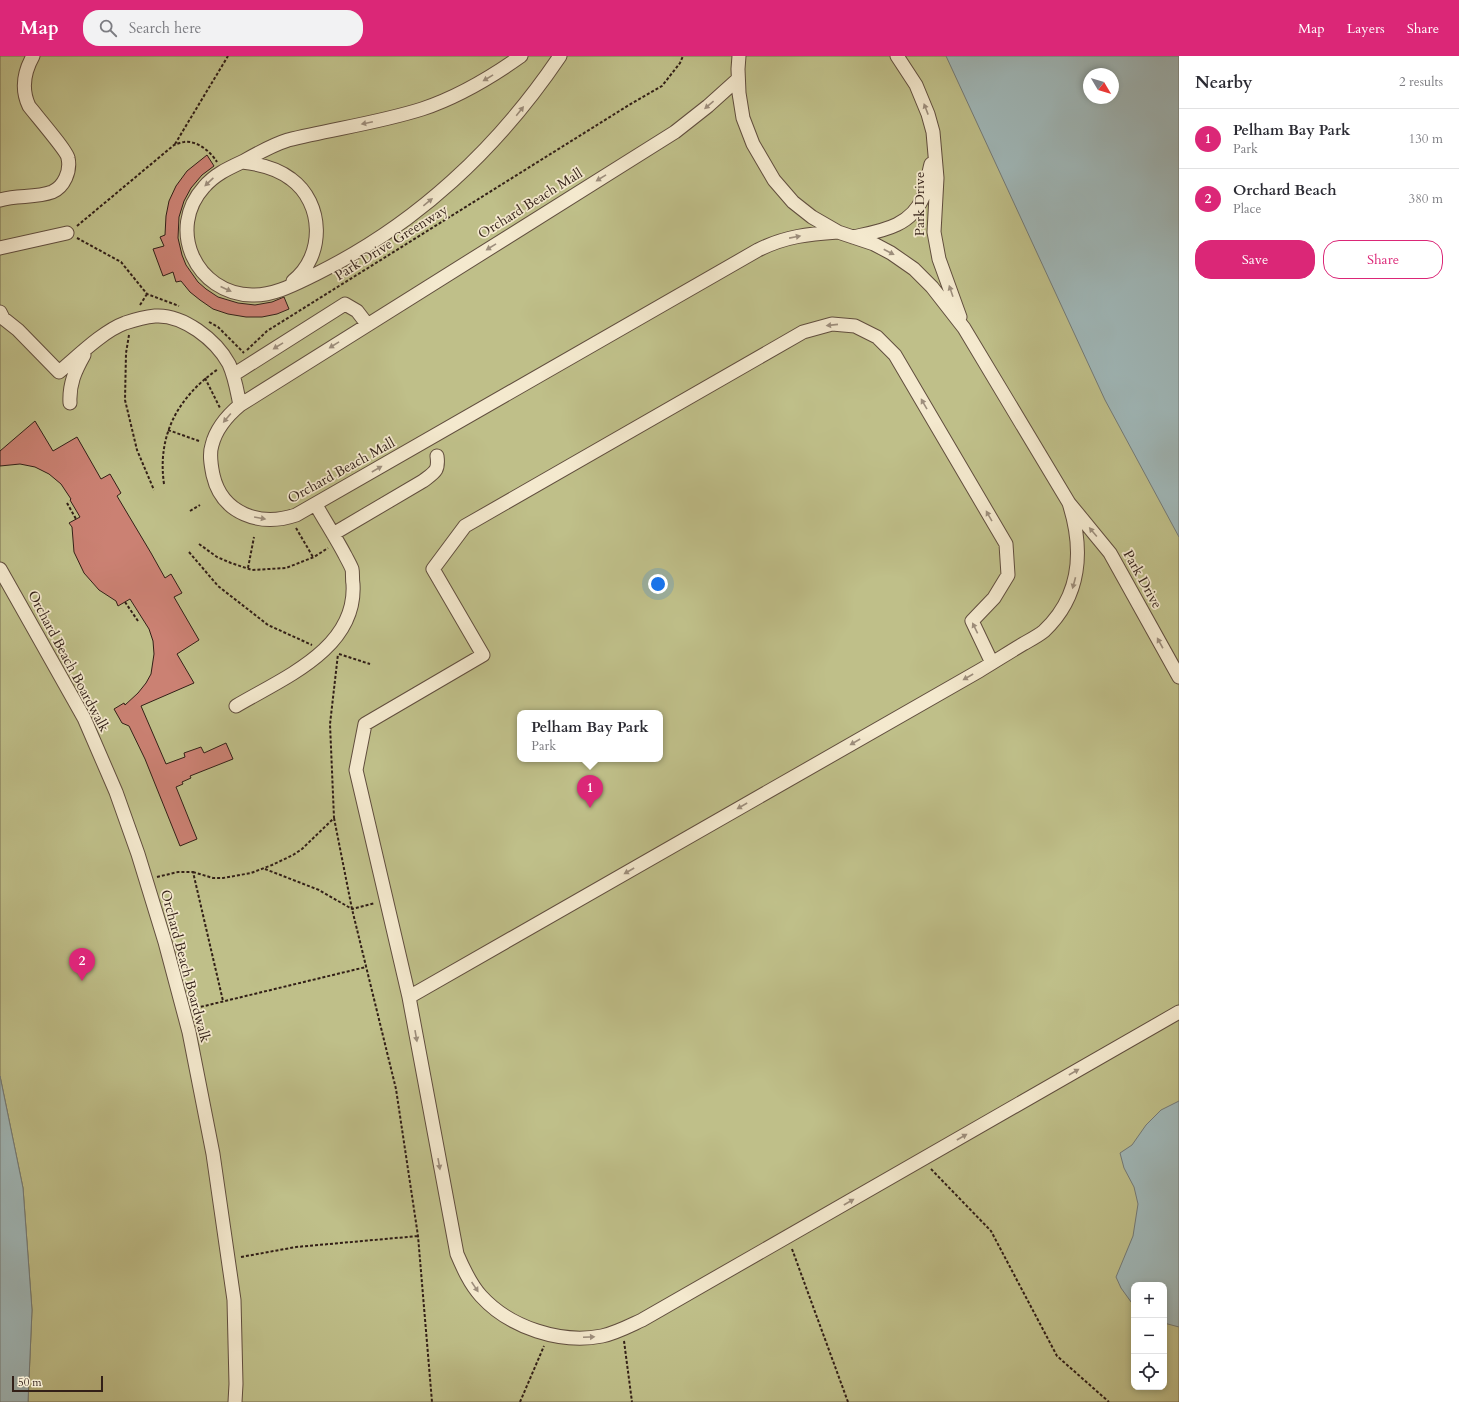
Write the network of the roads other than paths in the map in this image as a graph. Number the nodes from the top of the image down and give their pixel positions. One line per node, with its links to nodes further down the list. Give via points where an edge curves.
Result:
1 (33, 56): 9 (street, via 24,84 25,97 68,157 68,169 65,182 54,191)
2 (521, 56): 8 (street, one-way to 8, via 485,80 443,101 397,116 288,140)
3 (560, 56): 14 (street, one-way to 3, via 350,256 392,230 432,199 499,135)
4 (739, 56): 6 (street, Park Drive)
5 (897, 56): 7 (street, Park Drive, one-way to 5, via 933,132 922,99)
6 (738, 79): 10 (street, Park Drive, via 743,118 766,169 793,202); 16 (street, Orchard Beach Mall, one-way to 16, via 675,132)
7 (934, 146): 12 (street, Park Drive, via 922,199 911,214 885,230); 17 (street, Park Drive, one-way to 7, via 939,259 934,232 937,178)
8 (242, 162): 14 (street, via 283,174 299,186 311,204 317,235 314,254 304,271); 14 (street, one-way to 14, via 222,172 203,188 196,198 190,211 187,228 194,260 207,277 235,292 252,295)
9 (0, 200)
10 (838, 232): 12 (street, Park Drive); 24 (street, Orchard Beach Mall, one-way to 10, via 758,250 794,236)
11 (67, 233): 13 (street)
12 (853, 236): 17 (street, Park Drive, one-way to 17, via 891,253 914,269 932,287)
13 (0, 248)
14 (285, 288)
15 (0, 312): 18 (street, via 3,318 59,372)
16 (367, 324): 19 (street, one-way to 19, via 357,311 345,304); 21 (street, Orchard Beach Mall, one-way to 21)
17 (964, 328): 23 (street, Park Drive)
18 (88, 349): 19 (street, via 103,336 124,324 156,316 172,318 188,324 216,346); 20 (street, via 73,376)
19 (233, 375): 21 (street)
20 (70, 403)
21 (240, 405): 24 (street, Orchard Beach Mall, one-way to 24, via 220,427 210,452 219,493 236,510 259,519 285,519)
22 (437, 456): 25 (street, via 438,466 435,472)
23 (1069, 503): 27 (street, Park Drive, one-way to 27, via 1077,536 1077,567 1071,593 1051,623 1038,636); 28 (street, Park Drive, one-way to 23, via 1110,553)
24 (316, 505): 25 (street)
25 (336, 538): 29 (street, via 352,569 354,593 348,618 337,637 300,669)
26 (0, 569): 32 (street, Orchard Beach Boardwalk, via 84,718 116,792 165,942 189,1032 212,1154 234,1300)
27 (992, 663): 30 (street, Park Drive, one-way to 30); 30 (street, one-way to 30, via 972,621 994,598 1008,575 1006,544 895,355 877,337 855,326 832,324 797,335 465,526 433,570 483,655 365,724 356,770)
28 (1179, 677)
29 (236, 706)
30 (409, 997): 31 (street, one-way to 31, via 457,1254 466,1274 481,1296 501,1313 522,1325 548,1334 575,1337 602,1336 642,1320)
31 (1179, 1012)
32 (235, 1402)

